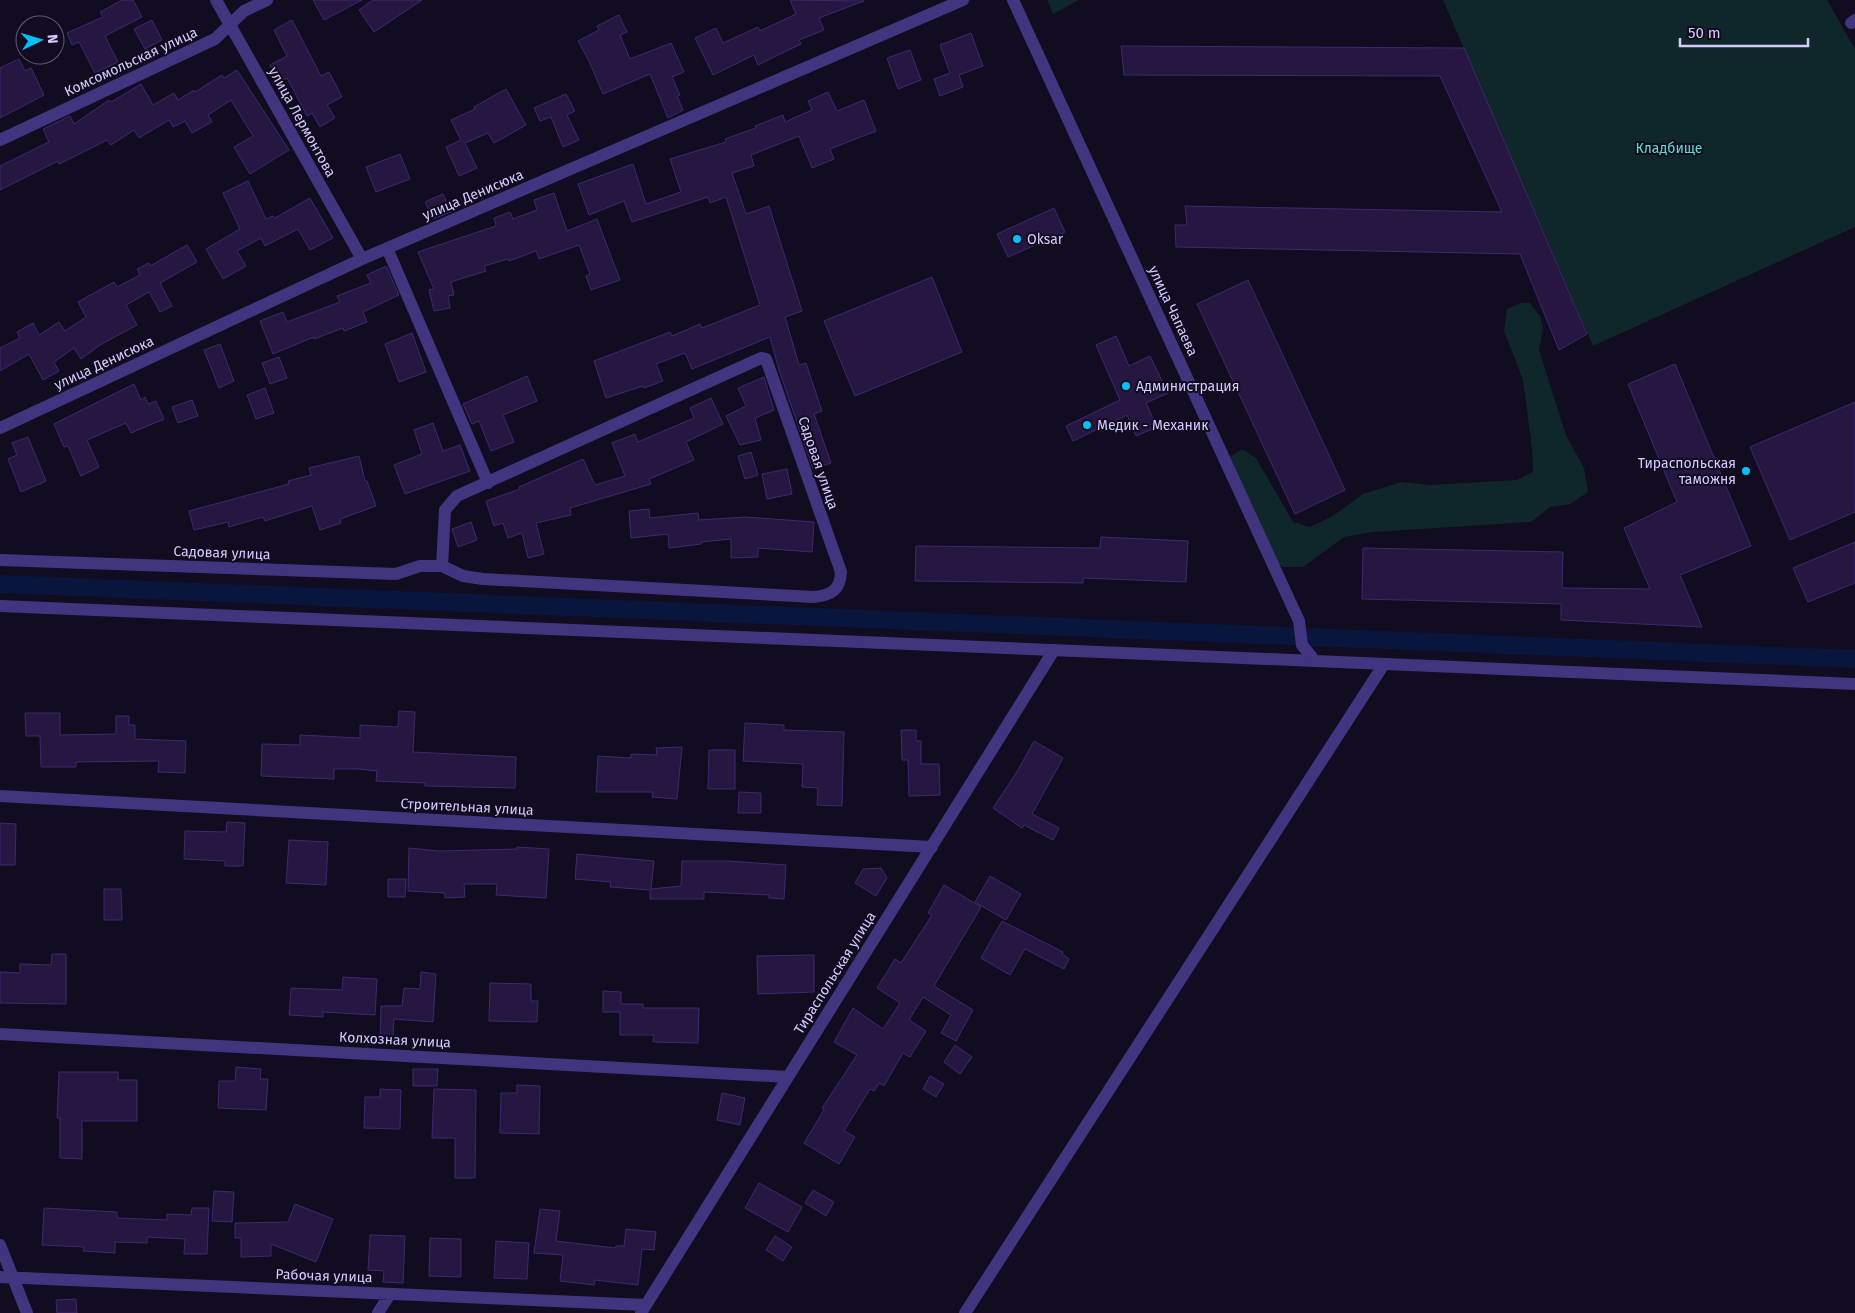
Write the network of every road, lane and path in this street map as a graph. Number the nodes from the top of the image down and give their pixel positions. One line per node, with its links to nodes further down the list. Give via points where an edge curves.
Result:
1 (216, 0): 5 (street, улица Лермонтова)
2 (268, 0): 5 (street, Комсомольская улица, via 244,11)
3 (963, 0): 7 (street, улица Денисюка)
4 (1014, 0): 15 (street, улица Чапаева, via 1299,621 1302,645)
5 (230, 24): 6 (street, Комсомольская улица, via 216,39); 8 (street, улица Лермонтова)
6 (0, 140)
7 (387, 248): 8 (street, улица Денисюка); 10 (street)
8 (362, 259): 9 (street, улица Денисюка)
9 (0, 428)
10 (488, 483): 12 (street, Садовая улица, via 457,496 445,510); 12 (street, Садовая улица, via 757,359 766,359 841,572 840,583 827,596 814,596 483,579 463,576)
11 (0, 560): 12 (street, Садовая улица, via 396,574 420,566)
12 (442, 566)
13 (0, 606): 14 (street)
14 (1054, 650): 15 (street); 19 (street, Тираспольская улица)
15 (1316, 661): 16 (street)
16 (1384, 664): 17 (street); 28 (street)
17 (1855, 684)
18 (0, 796): 19 (street, Строительная улица)
19 (932, 846): 21 (street, Тираспольская улица)
20 (0, 1034): 21 (street, Колхозная улица)
21 (788, 1077): 25 (street, Тираспольская улица)
22 (0, 1245): 23 (street)
23 (6, 1278): 24 (street, Рабочая улица); 26 (street)
24 (390, 1294): 25 (street, Рабочая улица); 27 (street)
25 (644, 1309)
26 (27, 1313)
27 (378, 1313)
28 (965, 1313)

